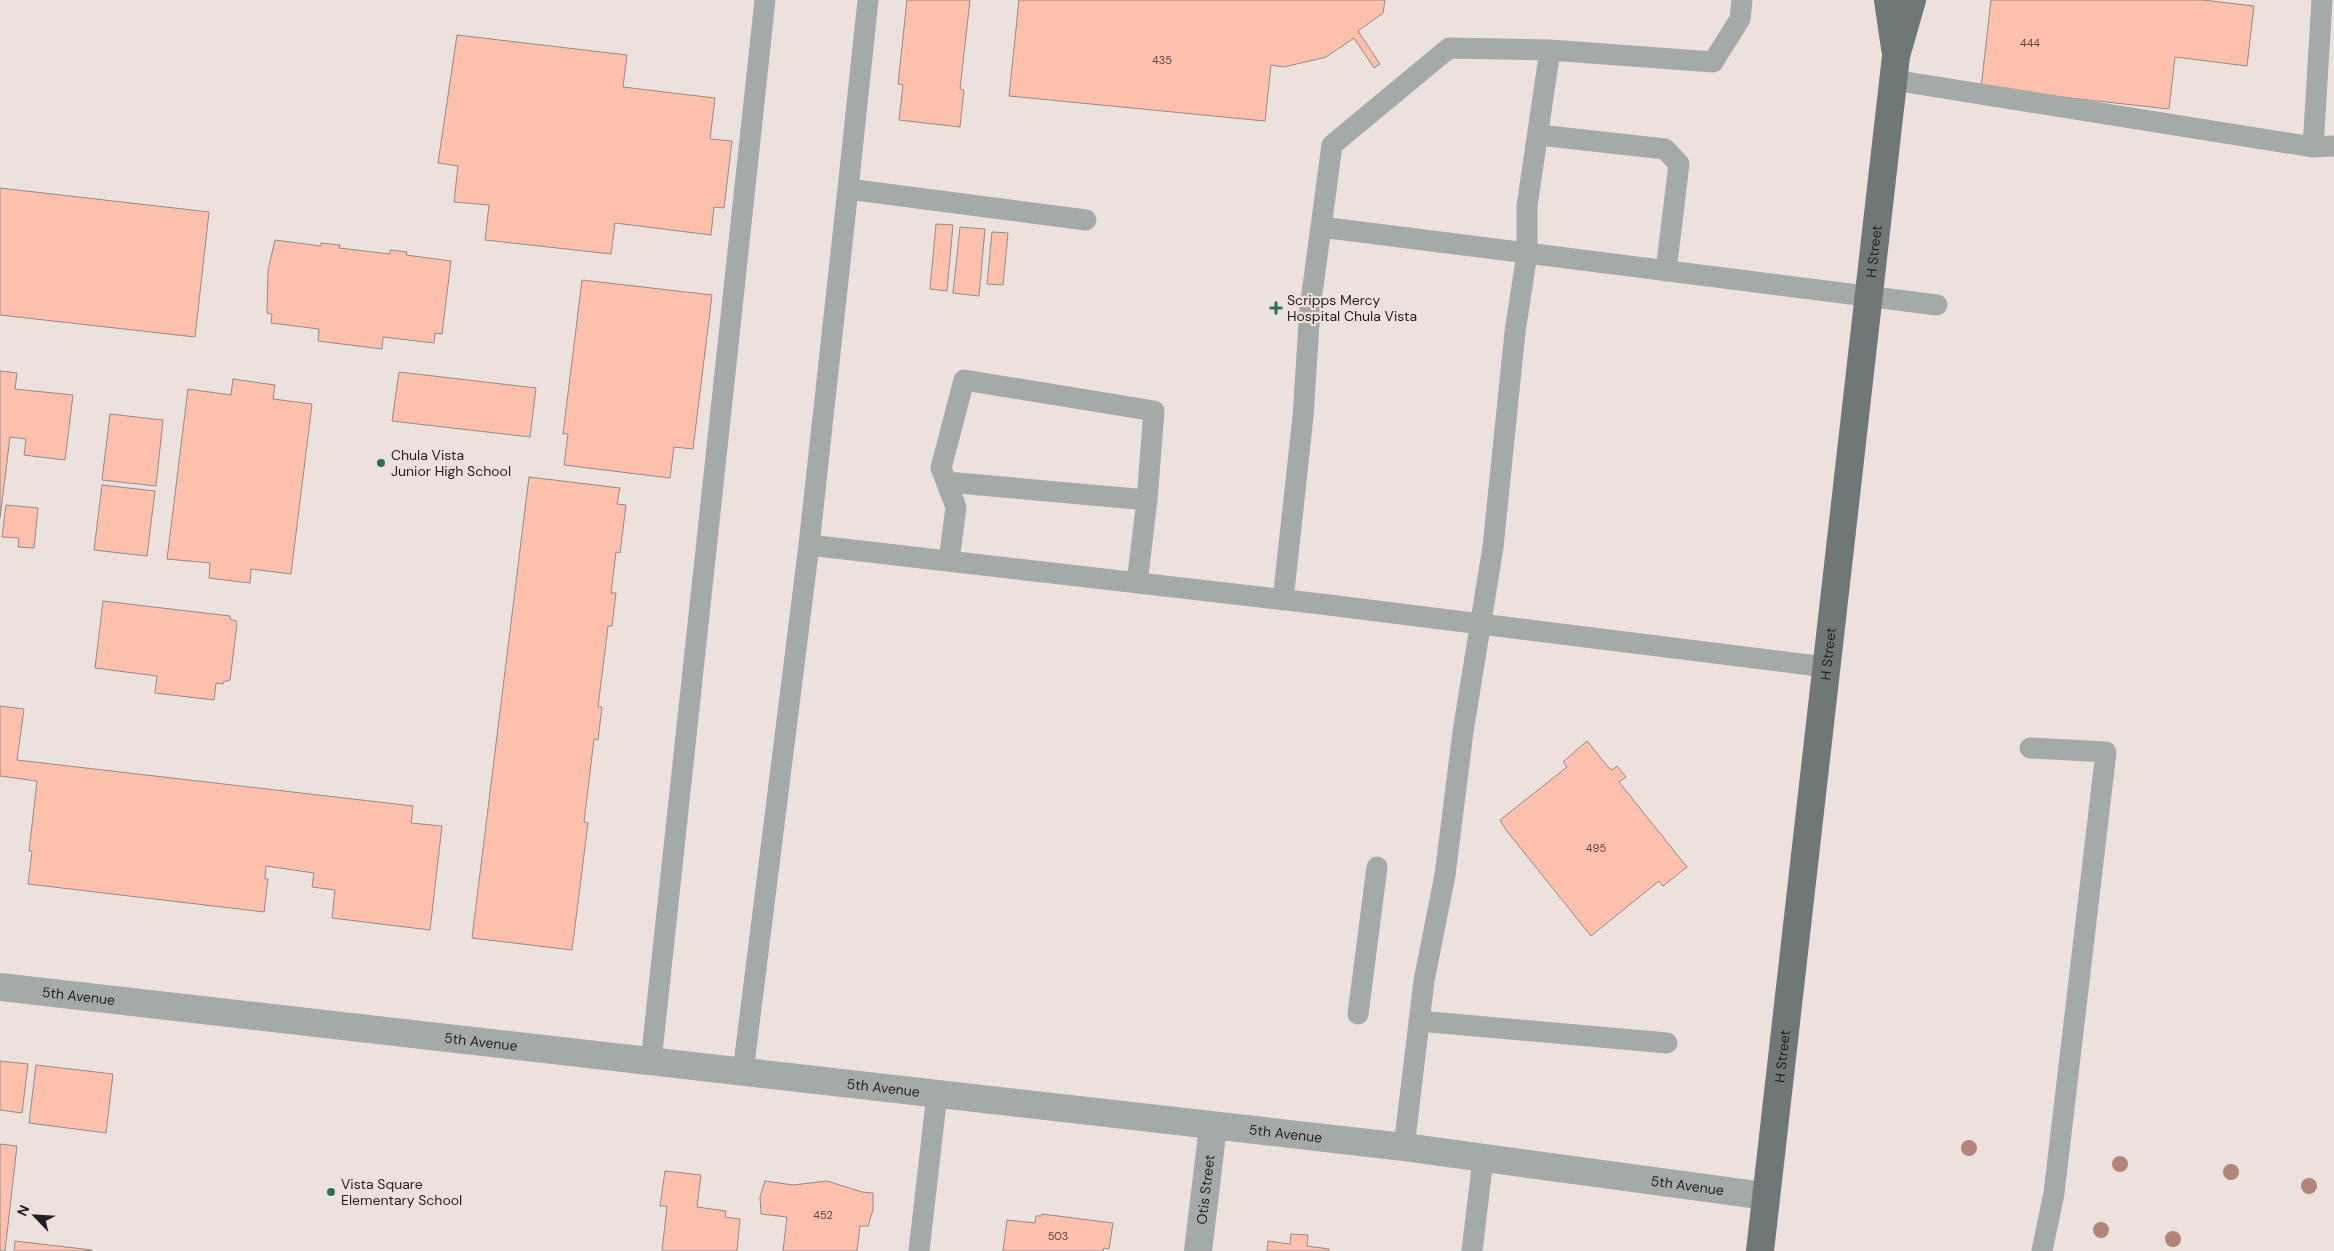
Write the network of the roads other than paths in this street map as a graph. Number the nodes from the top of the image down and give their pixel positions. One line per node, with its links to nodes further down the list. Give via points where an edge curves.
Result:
1 (765, 0): 33 (lane)
2 (868, 0): 12 (lane)
3 (1742, 0): 7 (lane, via 1740,19 1713,62)
4 (1888, 0): 8 (main road, H Street)
5 (1912, 0): 8 (main road, H Street)
6 (2322, 0): 11 (lane)
7 (1550, 50): 9 (lane); 14 (lane, via 1448,48 1332,146)
8 (1895, 68): 11 (lane); 17 (main road, H Street)
9 (1539, 135): 15 (lane, via 1527,206); 16 (lane, via 1664,149 1679,164)
10 (2334, 146): 11 (lane)
11 (2313, 147)
12 (848, 189): 13 (lane); 21 (lane)
13 (1086, 220)
14 (1321, 227): 15 (lane); 24 (lane, via 1310,308 1303,417)
15 (1527, 254): 16 (lane); 25 (lane)
16 (1666, 271): 17 (lane)
17 (1868, 297): 18 (lane); 26 (main road, H Street)
18 (1937, 305)
19 (947, 482): 20 (lane); 20 (lane, via 941,468 964,380 1154,411); 22 (lane, via 956,507)
20 (1147, 500): 23 (lane)
21 (809, 545): 22 (lane); 34 (lane)
22 (949, 561): 23 (lane)
23 (1137, 583): 24 (lane)
24 (1283, 600): 25 (lane)
25 (1481, 624): 26 (lane); 31 (lane, via 1445,875)
26 (1826, 667): 39 (main road, H Street)
27 (2030, 748): 44 (lane, via 2106,752 2054,1193)
28 (1377, 867): 30 (lane)
29 (0, 987): 33 (street, 5th Avenue)
30 (1358, 1014)
31 (1419, 1021): 32 (lane); 37 (lane)
32 (1667, 1043)
33 (651, 1062): 34 (street, 5th Avenue)
34 (743, 1072): 35 (street, 5th Avenue)
35 (937, 1094): 36 (street, 5th Avenue); 40 (lane)
36 (1212, 1126): 37 (street, 5th Avenue); 41 (street, Otis Street)
37 (1404, 1147): 38 (street, 5th Avenue)
38 (1483, 1159): 39 (street, 5th Avenue); 42 (lane)
39 (1765, 1196): 43 (main road, H Street)
40 (919, 1251)
41 (1198, 1251)
42 (1472, 1251)
43 (1760, 1251)
44 (2042, 1251)

